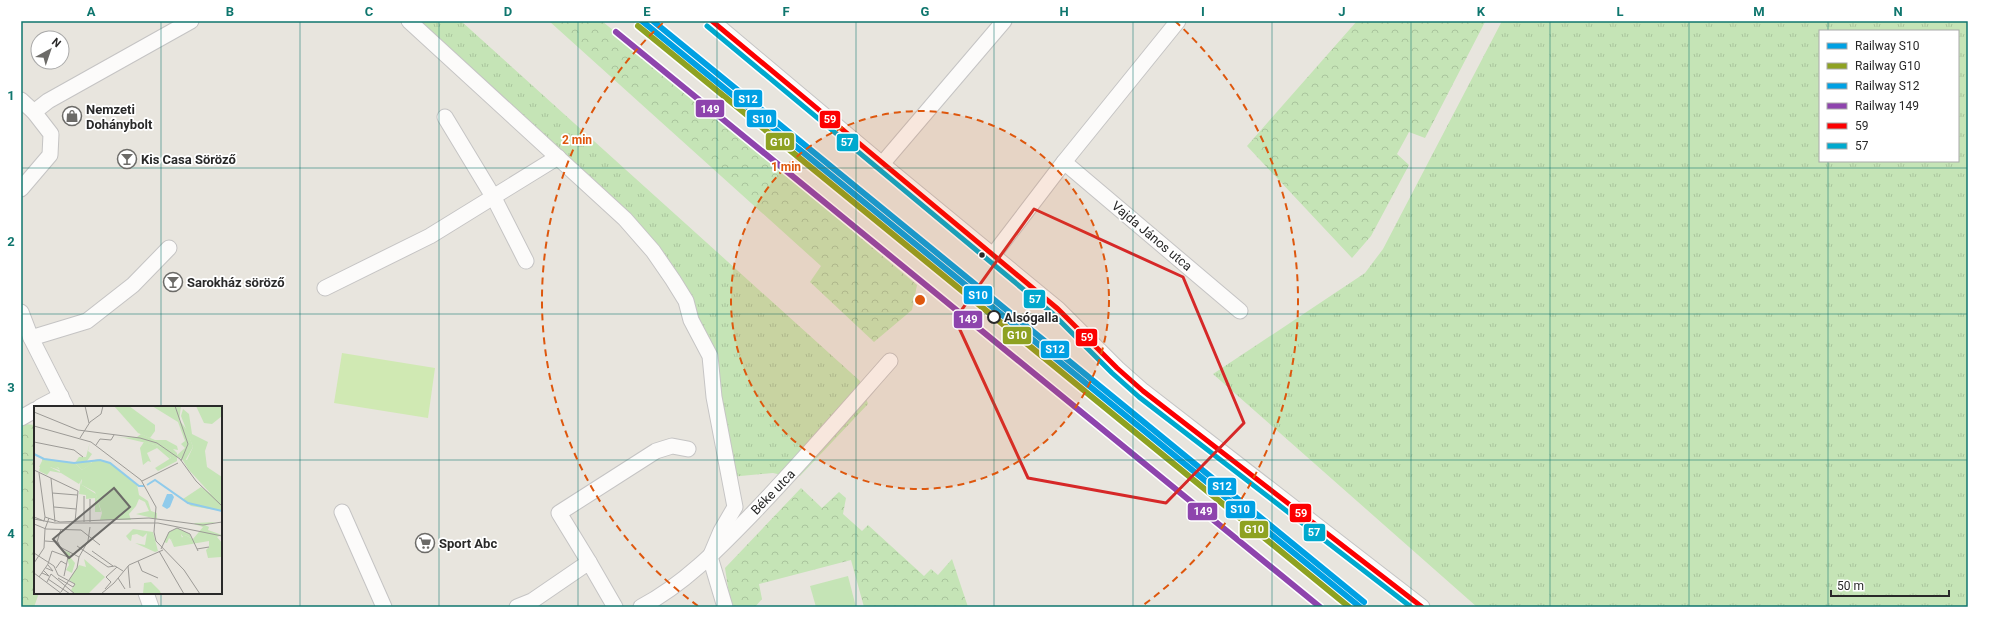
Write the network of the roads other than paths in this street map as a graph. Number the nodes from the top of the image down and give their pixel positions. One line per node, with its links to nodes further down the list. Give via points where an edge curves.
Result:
1 (190, 21): 7 (street, via 48,101)
2 (409, 21): 9 (street)
3 (712, 21): 11 (street)
4 (1004, 21): 11 (street)
5 (1178, 21): 10 (street)
6 (21, 100): 7 (street)
7 (34, 112): 12 (street, via 51,134 50,155)
8 (446, 117): 13 (street)
9 (558, 157): 13 (street); 28 (street, via 625,219 653,251 686,301 691,320 710,356 714,397 735,507 720,531)
10 (1064, 162): 15 (street); 18 (street, Vajda János utca)
11 (882, 164): 15 (street)
12 (21, 189)
13 (494, 198): 16 (street); 17 (street, via 430,236)
14 (169, 248): 20 (street, via 133,285 86,321)
15 (993, 255): 37 (street, via 1063,314 1143,391)
16 (526, 261)
17 (325, 288)
18 (1240, 311)
19 (21, 312): 20 (street)
20 (32, 338): 22 (street)
21 (890, 361): 28 (street, Béke utca, via 792,473)
22 (63, 401): 23 (street)
23 (44, 406)
24 (34, 411): 25 (street)
25 (21, 418)
26 (688, 448): 29 (street, via 672,446 656,451 559,513)
27 (342, 512): 32 (street)
28 (710, 557): 35 (street, Béke utca); 36 (street)
29 (589, 562): 33 (street, via 532,601); 34 (street)
30 (146, 594): 31 (street)
31 (152, 607)
32 (384, 607)
33 (517, 607)
34 (615, 607)
35 (641, 607)
36 (725, 607)
37 (1422, 607)

